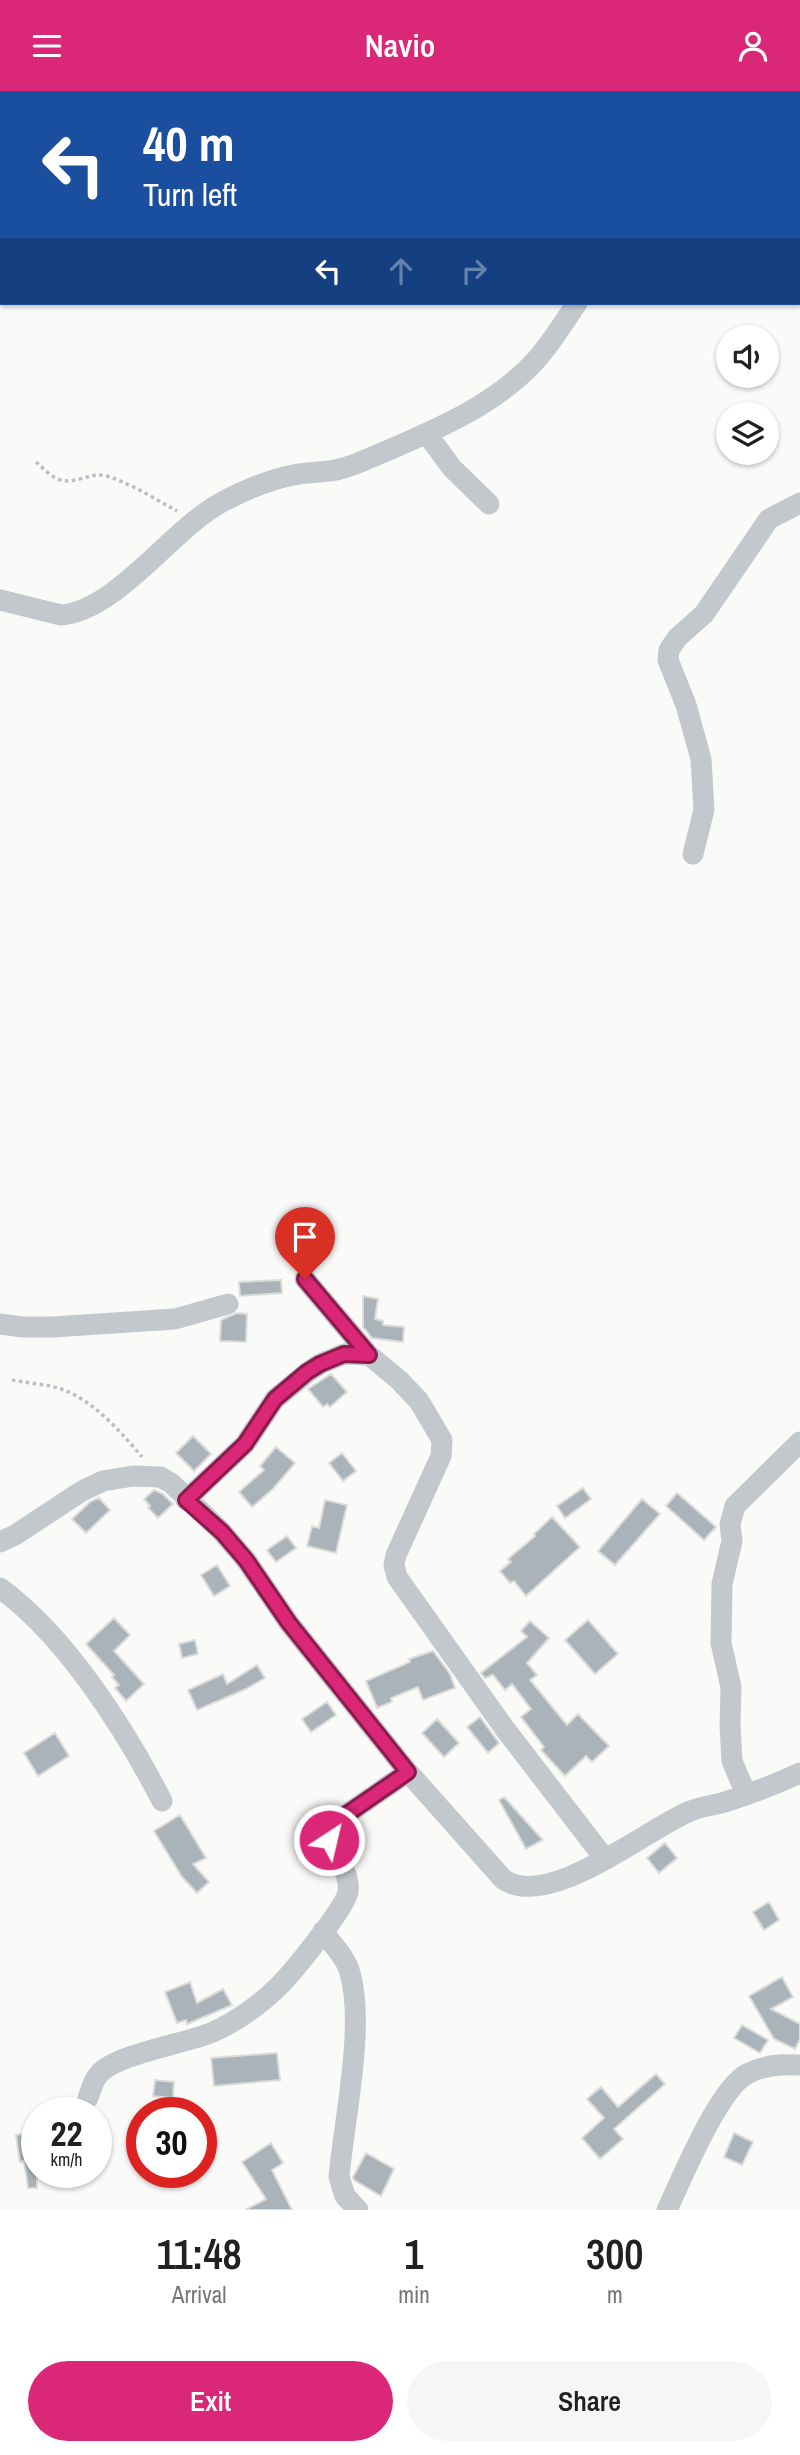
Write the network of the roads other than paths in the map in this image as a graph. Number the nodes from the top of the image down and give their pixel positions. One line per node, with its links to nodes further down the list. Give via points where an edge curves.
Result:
1 (576, 305): 2 (street, via 536,360 508,386)
2 (427, 434): 4 (street, via 452,468); 5 (street, via 341,469 296,474 224,501 85,610 61,615)
3 (800, 503): 6 (street, via 769,519 704,614 669,650 668,660 701,759 704,810)
4 (489, 504)
5 (0, 600)
6 (693, 854)
7 (305, 1279): 10 (street)
8 (228, 1304): 9 (street, via 175,1319 53,1327)
9 (0, 1324)
10 (369, 1355): 12 (street, via 344,1354 307,1372 275,1399 245,1444); 19 (street, via 409,1389 442,1440 440,1456 396,1555 397,1577)
11 (800, 1441): 17 (street, via 735,1506 730,1524 721,1643 731,1687 732,1761)
12 (186, 1500): 13 (street, via 160,1477 118,1477 82,1491); 15 (street, via 246,1560 289,1623)
13 (0, 1542)
14 (0, 1588): 18 (street, via 52,1635 89,1681)
15 (408, 1772): 19 (street, via 513,1886 554,1883); 20 (street, via 329,1831 329,1840 348,1876 348,1894)
16 (800, 1773): 17 (street)
17 (746, 1794): 19 (street, via 687,1812)
18 (162, 1801)
19 (605, 1859)
20 (323, 1931): 22 (street, via 279,1986 243,2013 214,2032 105,2068); 23 (street, via 347,1965 355,2004 339,2177 345,2196)
21 (800, 2065): 24 (street, via 777,2064 744,2075 719,2105)
22 (88, 2097)
23 (358, 2210)
24 (667, 2210)

